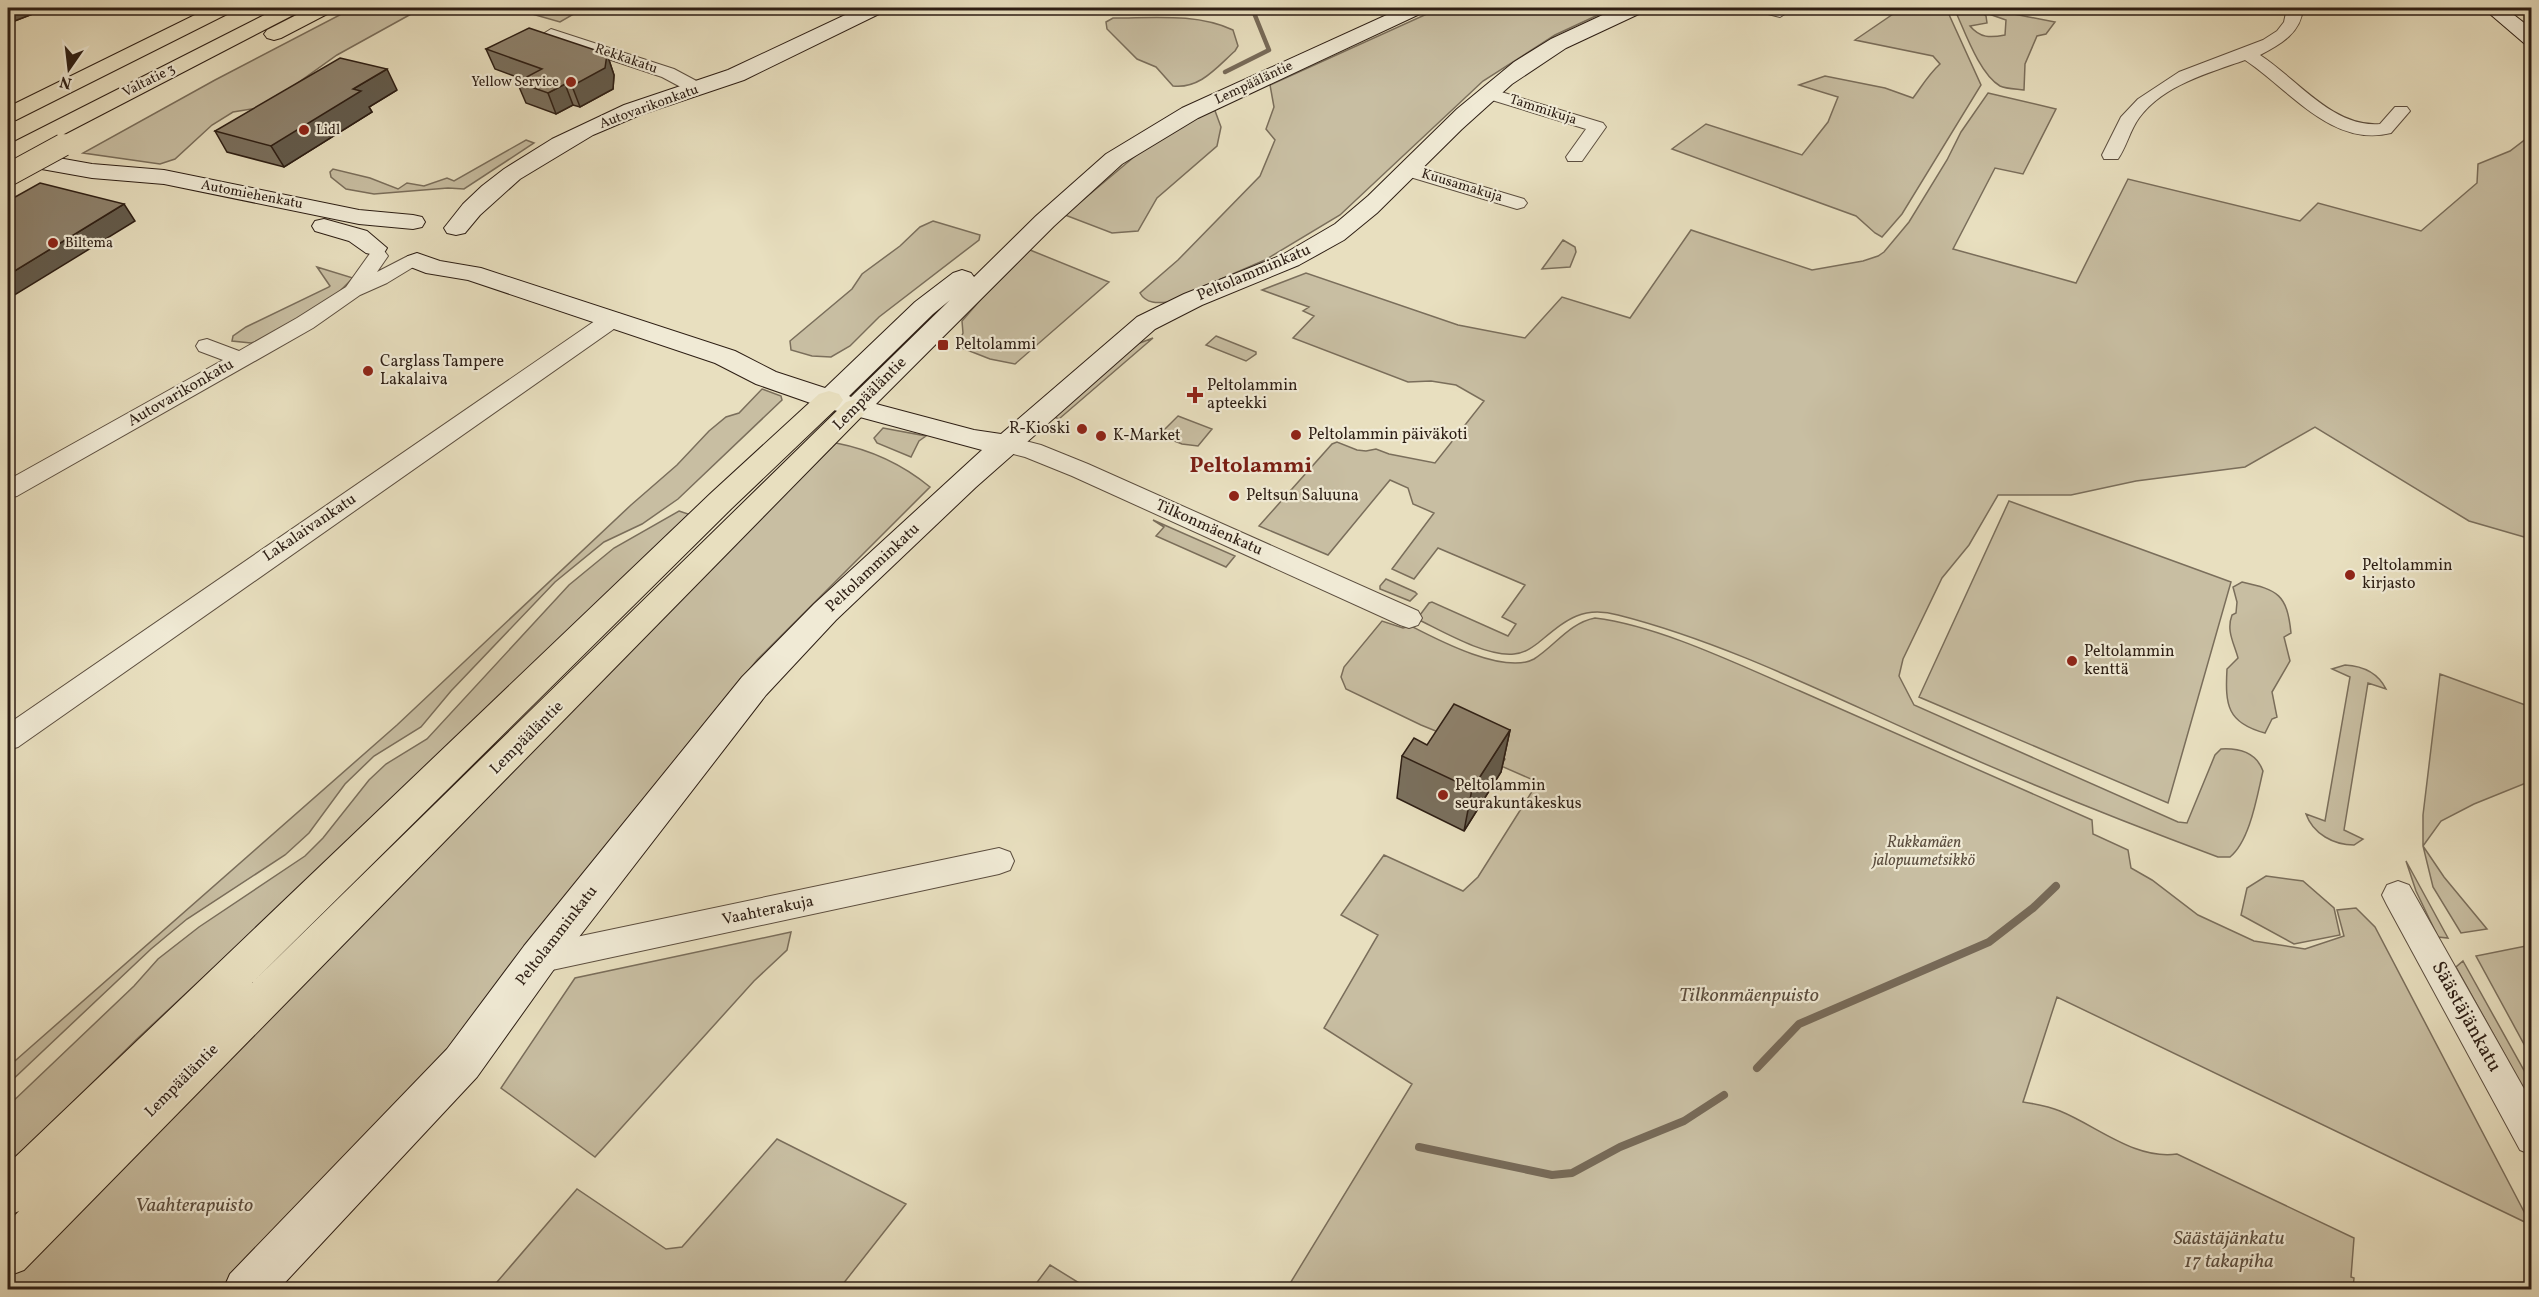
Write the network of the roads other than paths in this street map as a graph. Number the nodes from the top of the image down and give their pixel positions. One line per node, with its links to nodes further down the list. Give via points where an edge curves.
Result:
1 (224, 8): 20 (main road)
2 (258, 8): 21 (main road, Valtatie 3)
3 (292, 8): 22 (main road, Valtatie 3)
4 (324, 8): 27 (main road, bridge)
5 (876, 8): 15 (main road, Autovarikonkatu)
6 (1417, 8): 37 (main road, Lempääläntie, via 1247,86 1158,131 1114,159)
7 (1636, 8): 18 (main road, Peltolamminkatu, via 1559,44)
8 (1762, 8): 12 (street)
9 (2295, 8): 16 (street, via 2287,32)
10 (2493, 8): 14 (main road)
11 (821, 11): 15 (main road, Autovarikonkatu)
12 (1780, 12)
13 (551, 34): 17 (street, Rekkakatu, via 668,73)
14 (2532, 40)
15 (784, 50): 17 (main road, Autovarikonkatu)
16 (2247, 54): 19 (street, via 2333,120 2346,125 2370,131 2385,129); 23 (street, via 2184,76 2155,95 2133,114)
17 (699, 89): 29 (main road, Autovarikonkatu, via 634,109 588,129 542,155 489,192 467,213)
18 (1488, 93): 24 (street, Tammikuja, via 1597,127); 25 (main road, Peltolamminkatu)
19 (2401, 111)
20 (8, 115)
21 (8, 135)
22 (8, 155): 26 (main road, Automiehenkatu)
23 (2111, 155)
24 (1575, 157)
25 (1407, 170): 28 (street, Kuusamakuja); 38 (main road, Peltolamminkatu, via 1333,237 1299,256 1174,307 1146,323)
26 (92, 171): 29 (main road, Automiehenkatu, via 164,177 359,217); 30 (main road, Automiehenkatu, via 341,230 358,236)
27 (8, 175)
28 (1517, 203)
29 (437, 223): 30 (main road, via 383,236); 31 (main road, via 435,255); 32 (main road, via 454,255)
30 (377, 252): 31 (main road, Automiehenkatu, via 397,262); 33 (street, Autovarikonkatu)
31 (413, 261): 32 (main road); 33 (street, Autovarikonkatu)
32 (472, 273): 34 (main road)
33 (352, 291): 36 (street, Autovarikonkatu, via 314,318)
34 (613, 320): 37 (main road, via 725,357 755,373); 41 (street, Lakalaivankatu)
35 (207, 346): 36 (street)
36 (241, 359): 39 (street, Autovarikonkatu)
37 (851, 395): 38 (main road, Tilkonmäenkatu, via 974,439); 46 (main road, Lempääläntie, via 721,501); 47 (main road, Lempääläntie)
38 (1004, 443): 40 (street, Tilkonmäenkatu, via 1080,470); 44 (main road, Peltolamminkatu, via 825,612 754,686)
39 (8, 490)
40 (1409, 618)
41 (8, 739)
42 (999, 861): 44 (street, Vaahterakuja)
43 (2398, 895): 45 (street, Säästäjänkatu)
44 (538, 959): 48 (main road, Peltolamminkatu, via 462,1063)
45 (2532, 1138)
46 (8, 1194)
47 (8, 1254)
48 (246, 1290)

